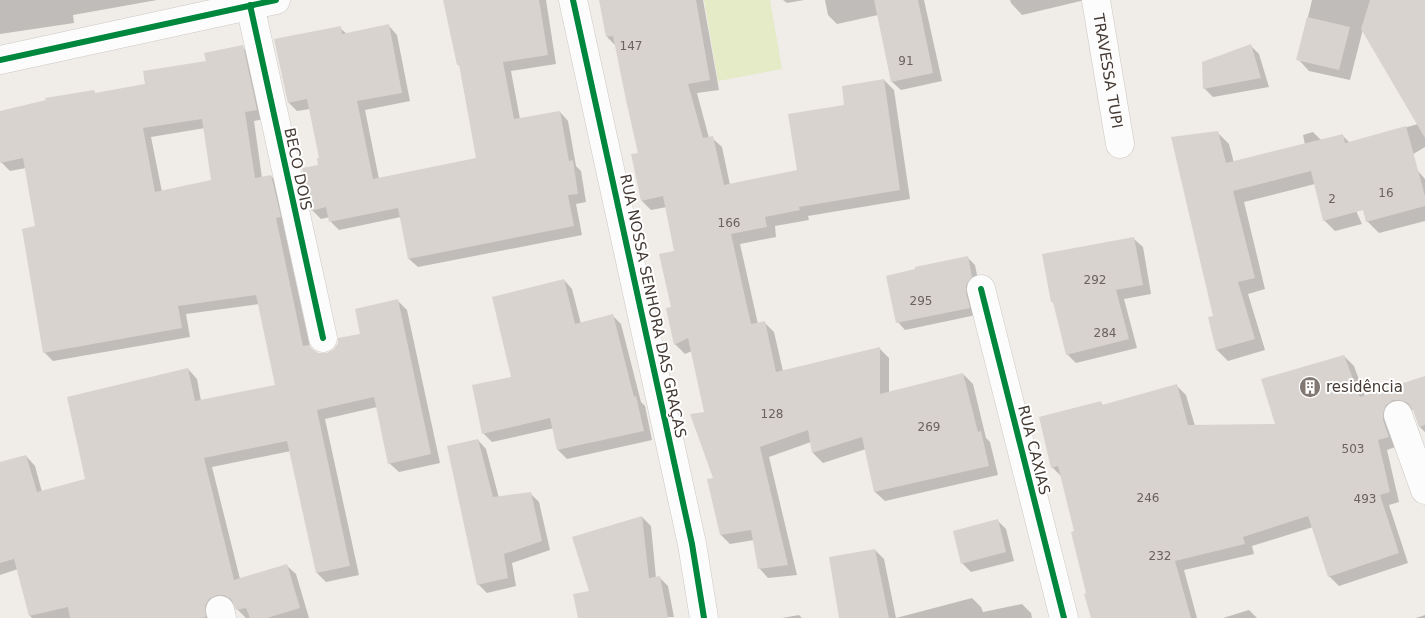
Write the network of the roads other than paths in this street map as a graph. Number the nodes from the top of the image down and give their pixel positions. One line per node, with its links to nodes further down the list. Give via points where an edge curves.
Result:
1 (276, 0): 4 (street)
2 (573, 0): 11 (street, RUA NOSSA SENHORA DAS GRAÇAS, via 692,544)
3 (1096, 0): 6 (street, TRAVESSA TUPI)
4 (250, 5): 5 (street); 8 (street, BECO DOIS)
5 (0, 60)
6 (1120, 144)
7 (981, 289): 12 (street, RUA CAXIAS)
8 (323, 338)
9 (1398, 415): 10 (street)
10 (1425, 490)
11 (704, 618)
12 (1064, 618)

